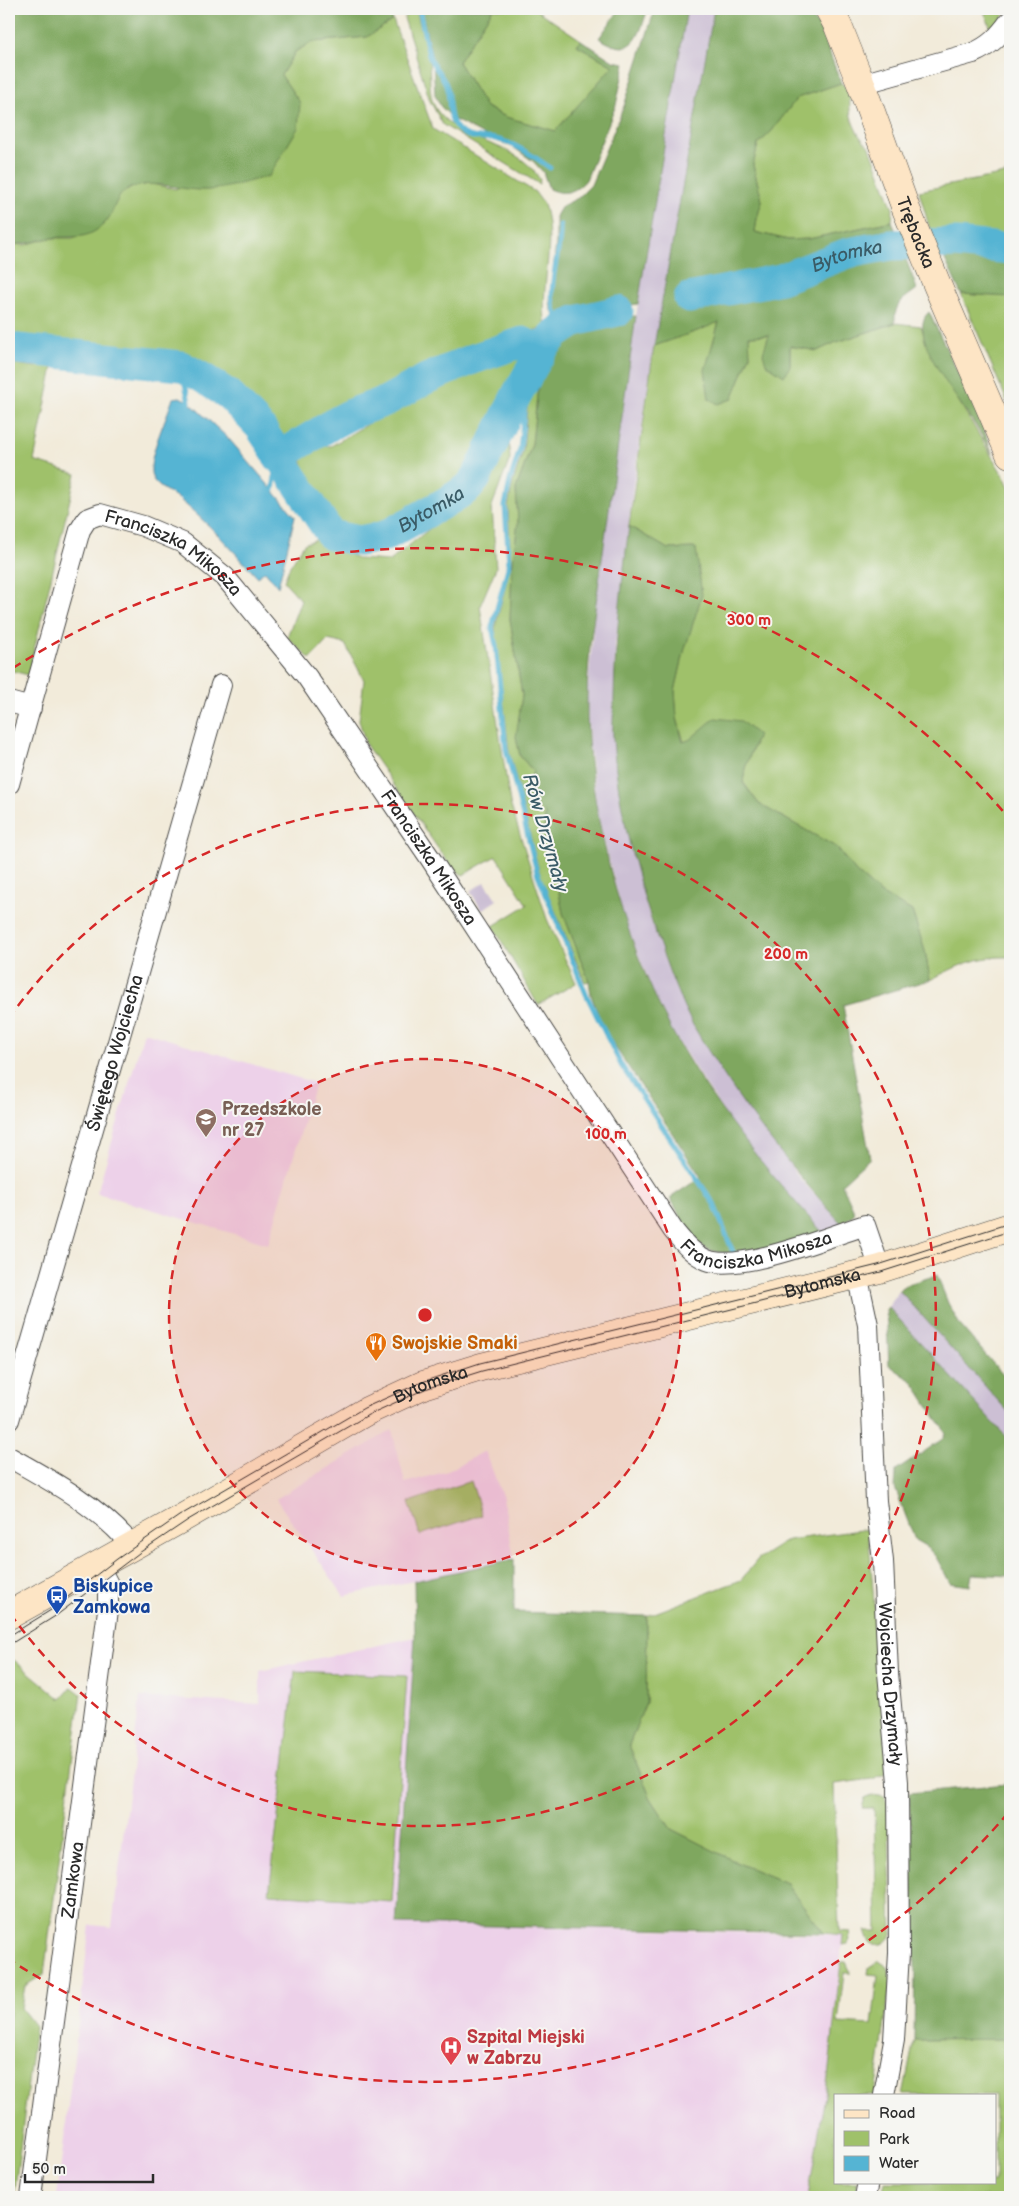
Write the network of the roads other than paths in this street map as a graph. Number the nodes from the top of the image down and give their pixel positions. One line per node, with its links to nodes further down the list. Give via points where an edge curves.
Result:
1 (829, 9): 3 (street, Trębacka)
2 (1010, 22): 3 (street, via 986,48)
3 (861, 84): 4 (street, Trębacka, via 906,208)
4 (1010, 454)
5 (221, 685): 11 (street, Świętego Wojciecha)
6 (9, 702): 7 (street)
7 (31, 708): 8 (street); 10 (street, Franciszka Mikosza, via 80,530 87,519 100,514 143,526 182,543 225,577 307,678 673,1230 691,1251 710,1261 728,1263 755,1259 865,1225)
8 (9, 784)
9 (1010, 1227): 10 (street, Bytomska)
10 (869, 1271): 13 (street, Bytomska, via 481,1367 423,1385 366,1411); 16 (street, Wojciecha Drzymały, via 868,1325 876,1501 898,1782 899,1953 894,2040)
11 (9, 1420)
12 (9, 1457): 13 (street, via 111,1524)
13 (132, 1546): 14 (street, Bytomska)
14 (98, 1565): 15 (street, Bytomska); 18 (street, Zamkowa, via 108,1584 108,1610)
15 (9, 1615)
16 (884, 2094)
17 (868, 2184): 19 (street)
18 (31, 2197)
19 (865, 2197)

